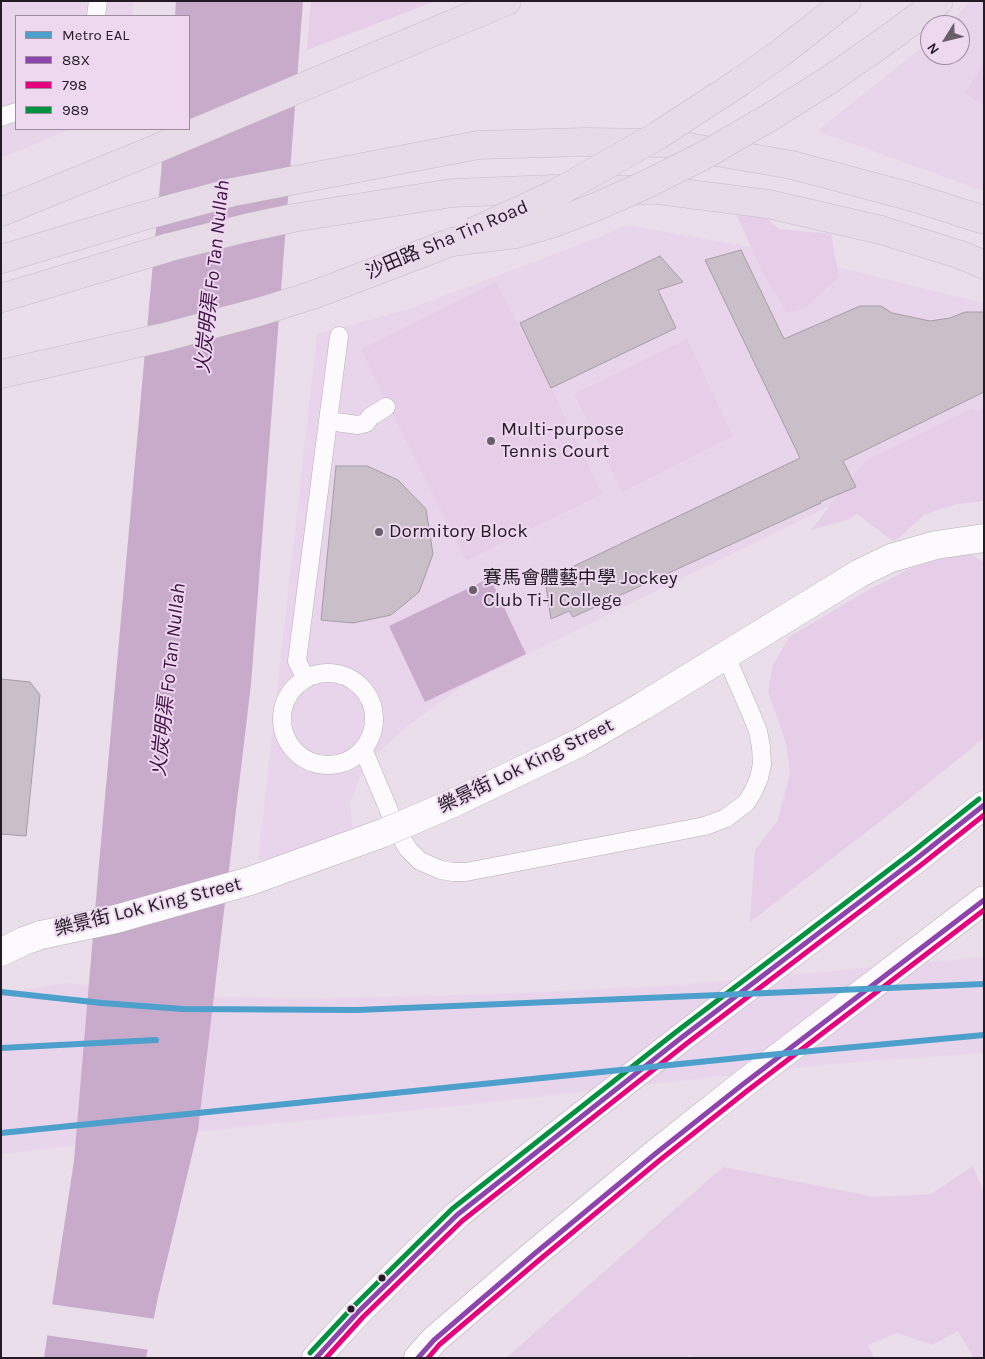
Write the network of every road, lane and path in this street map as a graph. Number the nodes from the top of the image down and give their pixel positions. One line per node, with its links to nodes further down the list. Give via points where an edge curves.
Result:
1 (98, 1): 5 (lane)
2 (507, 1): 8 (highway)
3 (847, 1): 10 (highway, 沙田路 Sha Tin Road, bridge, via 740,82 657,136 555,194)
4 (939, 1): 10 (highway, bridge, via 888,40 772,116 647,184 598,206 516,234)
5 (96, 15)
6 (15, 112): 7 (lane)
7 (1, 117)
8 (1, 212)
9 (984, 220): 11 (highway, via 792,165 665,143 478,145 232,192)
10 (452, 242): 15 (highway, 沙田路 Sha Tin Road, via 313,295 245,316)
11 (1, 259)
12 (984, 264): 13 (highway, via 881,230 768,204 658,190 554,189 452,193 293,218 170,247)
13 (1, 298)
14 (339, 336): 17 (lane)
15 (1, 374)
16 (386, 407): 17 (lane, via 366,423 358,425)
17 (328, 420): 20 (lane, via 297,661)
18 (980, 540): 19 (main road, 樂景街 Lok King Street, via 936,545 891,558 860,573)
19 (726, 656): 21 (lane, via 758,731 762,764 759,778 746,803 726,818 704,826 466,872 441,870 420,861 408,849); 24 (main road, 樂景街 Lok King Street, bridge, via 578,743 383,833 250,881 116,919)
20 (306, 678): 21 (lane, via 337,674 363,690 371,704 374,720 371,735); 21 (lane, via 285,700 283,729 288,743 310,762 324,765 352,759)
21 (363, 749)
22 (984, 805): 27 (main road, via 457,1215)
23 (984, 900): 28 (main road, via 655,1154 434,1340)
24 (41, 935): 25 (main road, 樂景街 Lok King Street); 26 (main road, 樂景街 Lok King Street)
25 (1, 936)
26 (1, 952)
27 (316, 1358)
28 (418, 1358)

